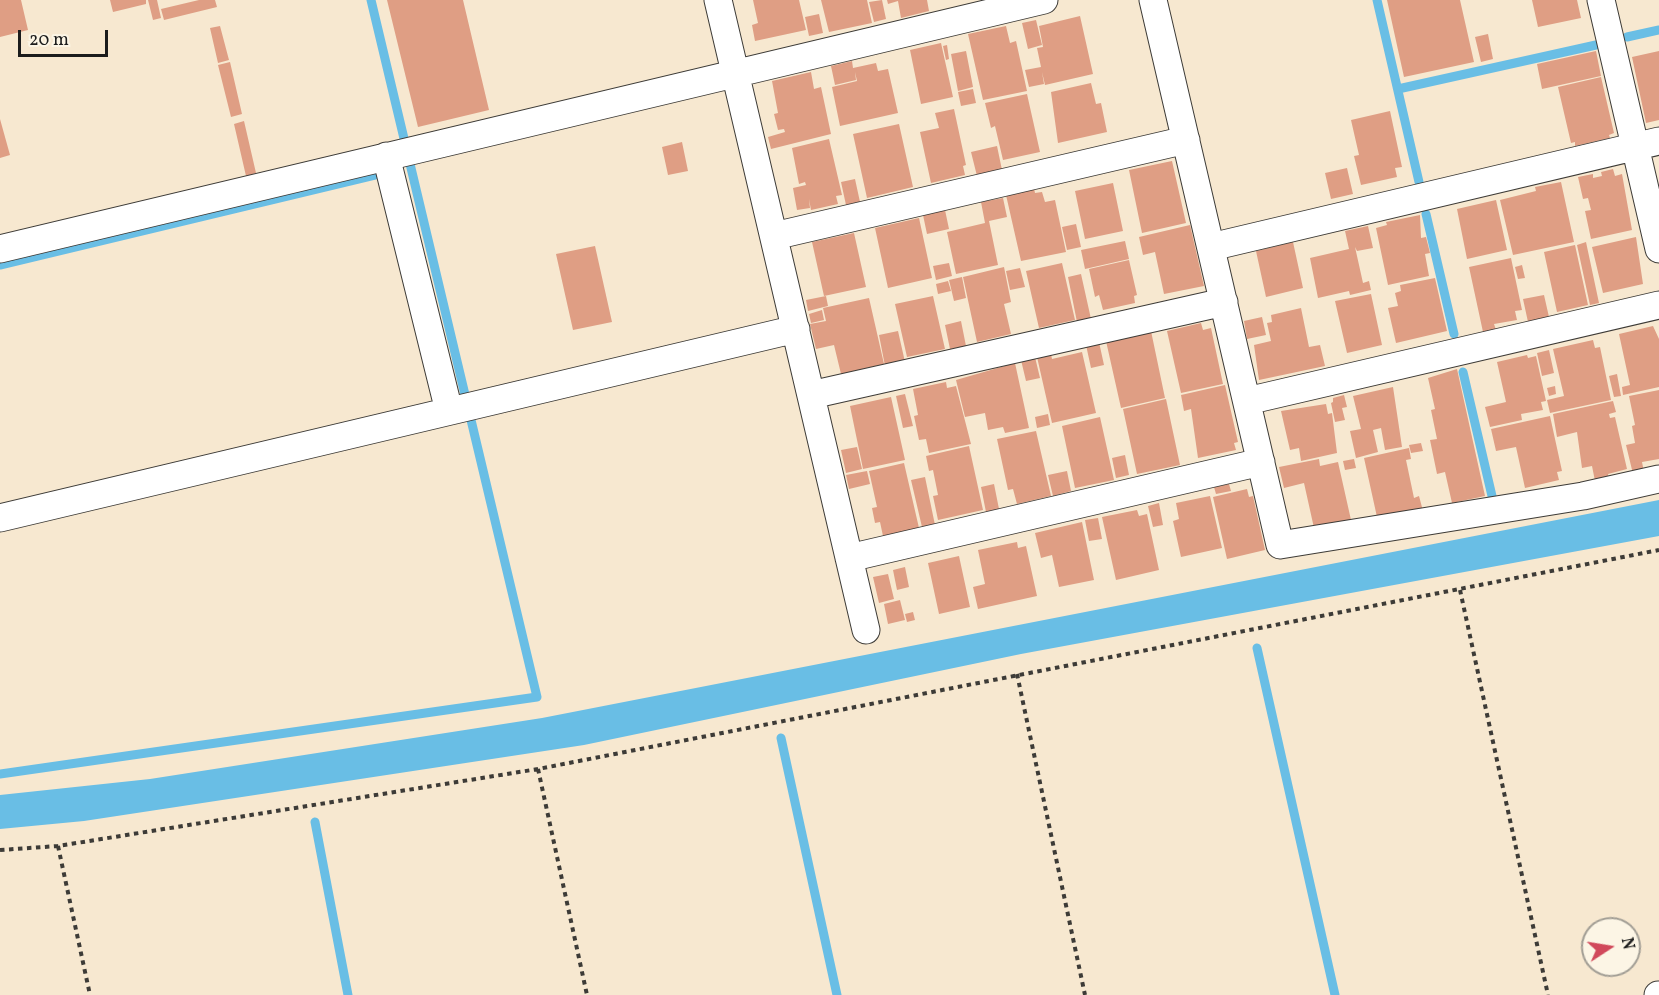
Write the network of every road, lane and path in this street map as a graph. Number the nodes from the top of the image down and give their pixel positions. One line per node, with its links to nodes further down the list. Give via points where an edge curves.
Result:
1 (718, 0): 5 (street)
2 (1044, 0): 5 (street)
3 (1153, 0): 6 (street)
4 (1601, 0): 7 (street)
5 (735, 72): 8 (street); 9 (street)
6 (1186, 140): 9 (street); 10 (street)
7 (1647, 144): 10 (street); 12 (street)
8 (400, 153): 11 (street); 18 (street)
9 (774, 236): 15 (street)
10 (1211, 247): 13 (street)
11 (0, 249)
12 (1659, 249)
13 (1224, 302): 16 (street); 17 (street)
14 (1659, 305): 17 (street)
15 (796, 329): 16 (street); 18 (street)
16 (811, 395): 23 (street)
17 (1247, 401): 19 (street)
18 (461, 409): 21 (street)
19 (1261, 462): 20 (street, via 1281,545 1583,496); 23 (street)
20 (1659, 479)
21 (0, 518)
22 (1659, 550): 24 (path)
23 (849, 558): 25 (street)
24 (1460, 590): 26 (path); 33 (path)
25 (866, 630)
26 (1017, 674): 27 (path); 32 (path)
27 (538, 769): 28 (path); 31 (path)
28 (58, 846): 29 (path); 30 (path)
29 (0, 850)
30 (90, 995)
31 (587, 995)
32 (1085, 995)
33 (1548, 995)

